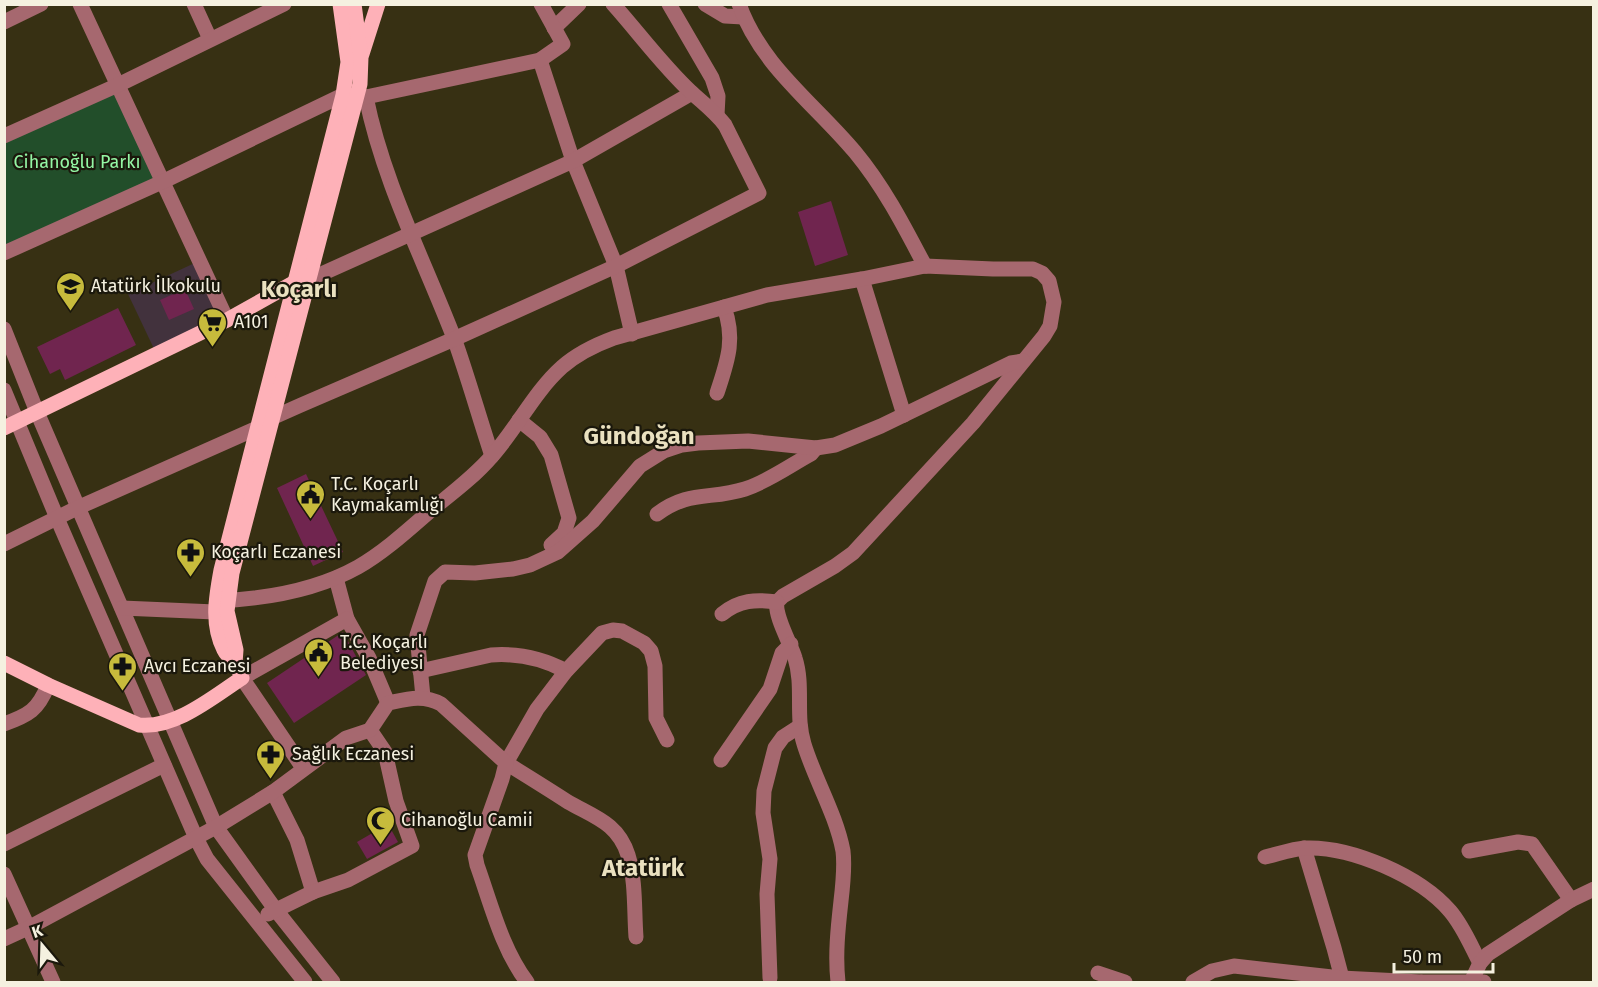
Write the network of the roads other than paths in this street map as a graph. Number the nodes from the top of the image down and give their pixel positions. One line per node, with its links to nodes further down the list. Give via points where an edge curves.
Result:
1 (41, 4): 14 (street)
2 (80, 4): 19 (street)
3 (194, 4): 16 (street)
4 (284, 4): 16 (street)
5 (340, 4): 17 (main road)
6 (354, 4): 17 (main road)
7 (378, 4): 17 (main road)
8 (541, 4): 15 (street)
9 (579, 4): 15 (street)
10 (613, 4): 20 (street)
11 (669, 4): 22 (street, via 712,78 718,96)
12 (705, 4): 13 (street, via 725,16)
13 (741, 11): 29 (street, via 774,67 837,131 873,175)
14 (4, 22)
15 (554, 28): 18 (street, via 563,44)
16 (210, 39): 19 (street)
17 (355, 60): 21 (main road, via 360,84)
18 (540, 60): 21 (street); 24 (street)
19 (118, 85): 23 (street); 25 (street)
20 (692, 93): 22 (street); 24 (street)
21 (355, 96): 25 (street); 26 (street, via 372,126); 31 (main road)
22 (717, 115): 28 (street, via 759,193)
23 (4, 136)
24 (573, 161): 26 (street); 28 (street)
25 (162, 182): 27 (street); 34 (street)
26 (410, 236): 31 (street); 37 (street)
27 (4, 253)
28 (616, 266): 36 (street); 37 (street)
29 (925, 266): 30 (street); 38 (street, via 1023,268 1042,273 1052,291 1054,315 1044,336)
30 (862, 279): 33 (street, via 767,295); 42 (street)
31 (302, 281): 32 (main road); 34 (main road)
32 (297, 299): 34 (main road); 43 (main road); 46 (main road)
33 (724, 307): 36 (street); 40 (street, via 731,348)
34 (227, 320): 41 (main road)
35 (4, 329): 41 (street)
36 (632, 334): 44 (street, via 594,345 575,356 560,368)
37 (454, 339): 43 (street); 48 (street)
38 (1023, 361): 42 (street, via 1011,363); 55 (street, via 973,423 867,539 835,566)
39 (4, 390): 45 (street)
40 (717, 393)
41 (37, 412): 45 (main road); 49 (street)
42 (904, 415): 47 (street, via 846,441)
43 (274, 417): 46 (street); 56 (main road)
44 (519, 420): 48 (street); 53 (street, via 540,437 551,454 569,518 561,537 534,557)
45 (11, 425): 51 (street)
46 (257, 428): 49 (street); 56 (main road, via 221,570)
47 (816, 448): 50 (street, via 759,484 724,494 691,497); 53 (street, via 748,441 682,445 664,452 640,466 593,521 558,552)
48 (492, 456): 54 (street, via 389,546)
49 (77, 508): 51 (street); 57 (street)
50 (657, 514)
51 (57, 518): 52 (street); 70 (street)
52 (4, 544)
53 (530, 565): 62 (street, via 440,575 417,635)
54 (336, 579): 56 (street); 59 (street)
55 (777, 602): 58 (street, via 750,600); 60 (street)
56 (220, 604): 57 (street); 64 (main road, via 219,639)
57 (122, 608): 68 (street)
58 (722, 614)
59 (347, 619): 64 (street); 67 (street)
60 (790, 644): 71 (street, via 799,677); 74 (street, via 782,653 770,689)
61 (4, 663): 65 (main road)
62 (420, 671): 63 (street, via 491,655 515,654); 66 (street)
63 (566, 671): 73 (street, via 607,631 622,631 644,643 655,666 656,718); 75 (street, via 537,709)
64 (242, 678): 68 (main road); 77 (street)
65 (48, 685): 69 (street, via 42,700 27,715); 70 (main road)
66 (423, 697): 67 (street); 75 (street, via 441,704)
67 (388, 703): 72 (street)
68 (171, 721): 70 (main road); 79 (street)
69 (4, 724)
70 (148, 726): 76 (street)
71 (800, 726): 96 (street, via 775,747 764,791 770,859); 102 (street, via 843,852 836,953)
72 (370, 730): 77 (street, via 346,738); 87 (street, via 385,752 412,846 348,880)
73 (667, 740)
74 (721, 760)
75 (506, 763): 92 (street, via 599,817 615,832 628,857); 99 (street, via 475,855)
76 (164, 765): 80 (street); 81 (street)
77 (303, 768): 78 (street)
78 (273, 792): 79 (street); 87 (street, via 297,840)
79 (216, 827): 80 (street); 89 (street)
80 (196, 838): 90 (street, via 207,859); 91 (street)
81 (4, 844)
82 (1304, 848): 84 (street); 94 (street, via 1326,849 1379,863 1421,886 1451,912); 97 (street)
83 (1469, 851): 88 (street, via 1518,842 1532,844)
84 (1265, 857)
85 (4, 874): 91 (street)
86 (1593, 890): 88 (street)
87 (313, 892): 89 (street)
88 (1571, 900): 94 (street, via 1502,943)
89 (275, 909): 90 (street); 98 (street)
90 (258, 921): 101 (street)
91 (28, 928): 93 (street); 100 (street)
92 (636, 937)
93 (4, 939)
94 (1480, 963): 106 (street)
95 (1098, 973): 103 (street)
96 (770, 978)
97 (1342, 980): 104 (street, via 1234,966 1212,971); 105 (street)
98 (330, 981)
99 (523, 981)
100 (53, 982)
101 (305, 982)
102 (838, 982)
103 (1125, 982)
104 (1193, 982)
105 (1422, 982): 106 (street)
106 (1476, 982)

